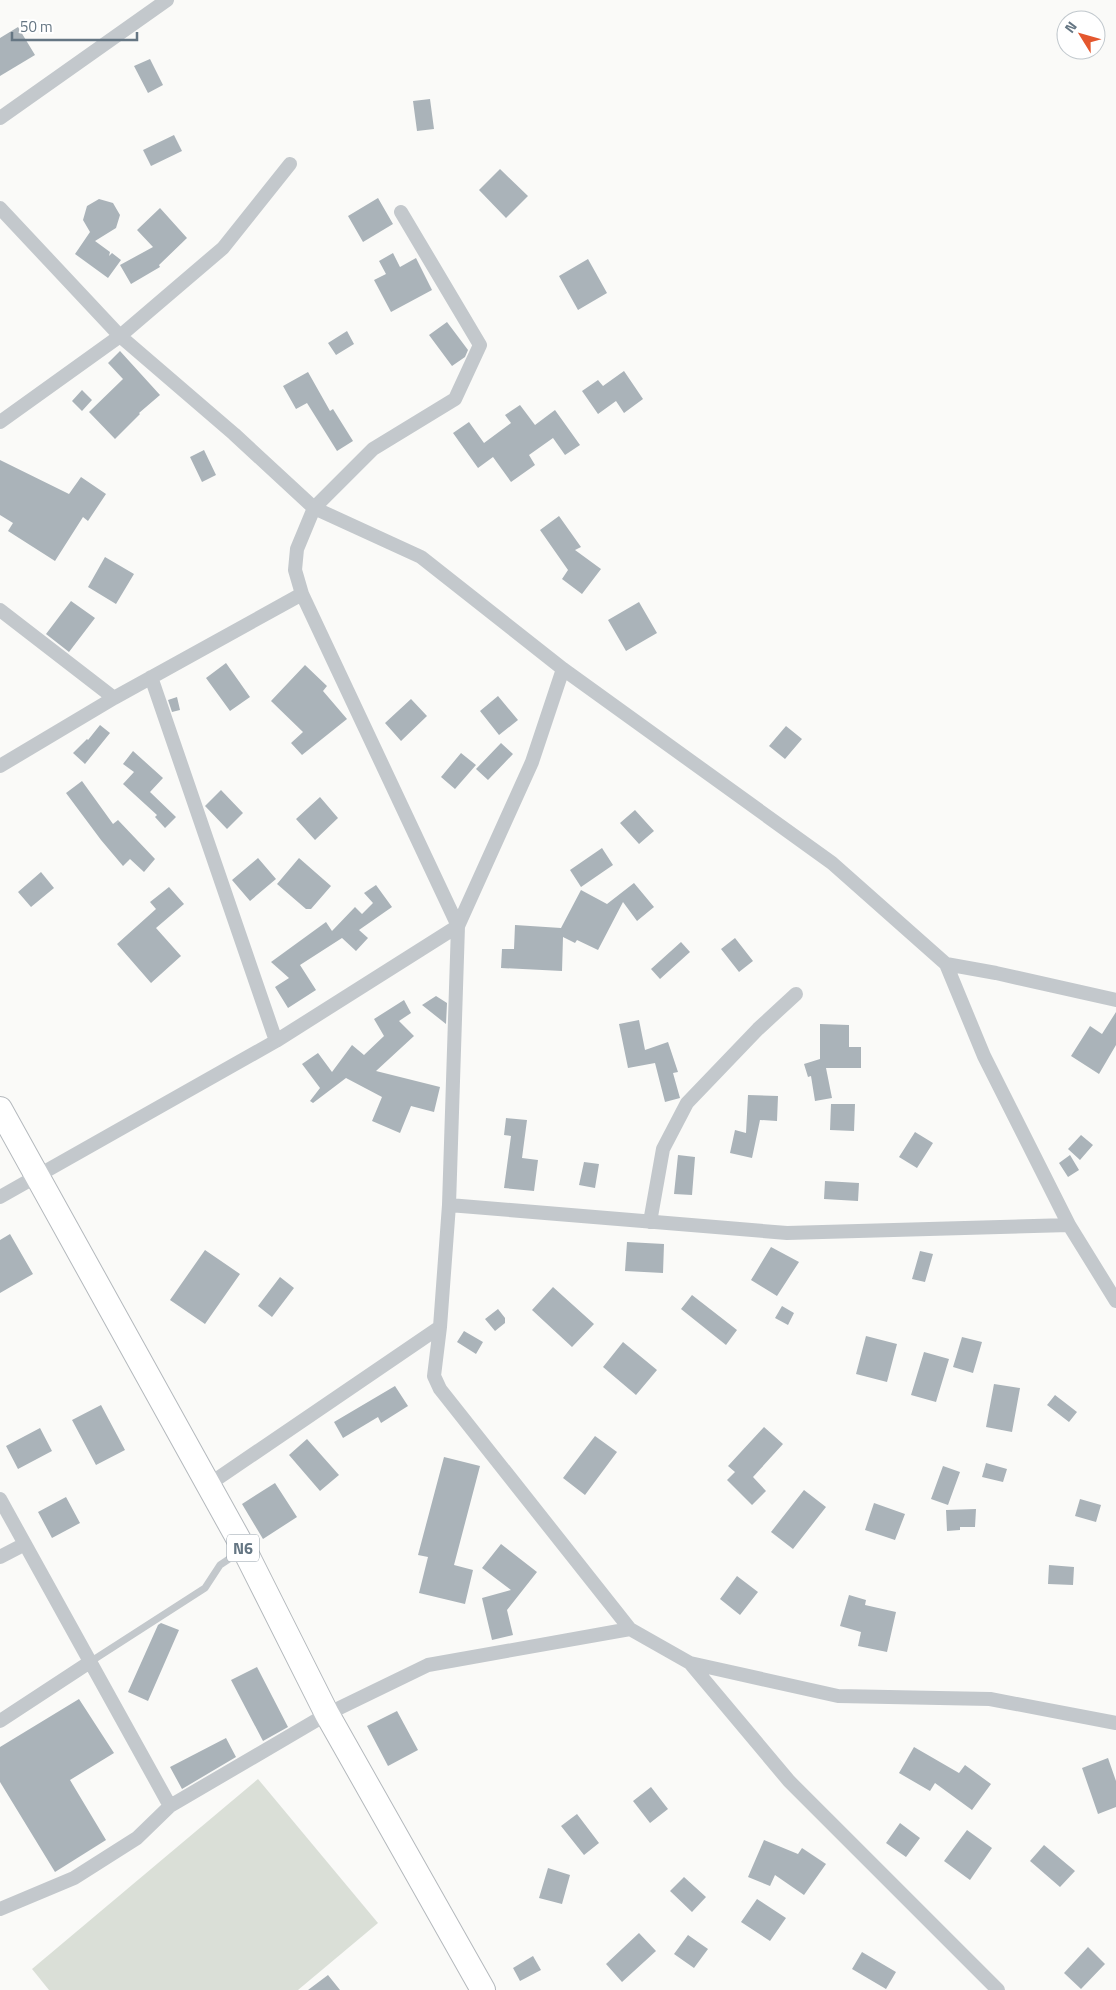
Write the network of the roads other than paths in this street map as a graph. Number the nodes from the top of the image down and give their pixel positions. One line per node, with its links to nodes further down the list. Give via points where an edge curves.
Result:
1 (167, 0): 2 (street)
2 (0, 118)
3 (290, 164): 6 (street, via 222,248)
4 (0, 208): 6 (street)
5 (401, 212): 8 (street, via 480,345 455,399 373,449)
6 (120, 336): 7 (street); 8 (street)
7 (0, 422)
8 (314, 508): 9 (street, via 297,549 295,570); 11 (street, via 420,557)
9 (302, 594): 12 (street); 15 (street)
10 (0, 610): 13 (street)
11 (563, 669): 15 (street, via 532,762); 16 (street, via 832,863)
12 (150, 677): 13 (street); 19 (street)
13 (114, 698): 14 (street)
14 (0, 766)
15 (458, 926): 19 (street); 23 (street)
16 (946, 964): 18 (street); 25 (street, via 984,1056)
17 (796, 994): 24 (street, via 686,1103 663,1149)
18 (1116, 1000)
19 (276, 1041): 21 (street)
20 (0, 1108): 21 (highway, N6)
21 (37, 1177): 22 (street); 28 (highway, N6)
22 (0, 1197)
23 (449, 1205): 24 (street); 27 (street)
24 (650, 1222): 25 (street, via 786,1233)
25 (1069, 1225): 26 (street)
26 (1116, 1301)
27 (440, 1327): 28 (street); 33 (street, via 434,1376 440,1388)
28 (208, 1485): 31 (highway, N6)
29 (0, 1499): 30 (street)
30 (25, 1544): 32 (street); 34 (street)
31 (244, 1549): 34 (lane, via 220,1565 205,1588); 36 (highway, N6)
32 (0, 1558)
33 (630, 1629): 35 (street); 36 (street, via 428,1665)
34 (90, 1662): 37 (street); 39 (street)
35 (690, 1663): 38 (street, via 838,1696 990,1699); 42 (street, via 789,1781)
36 (328, 1714): 39 (street); 41 (highway, N6)
37 (0, 1721)
38 (1116, 1723)
39 (170, 1806): 40 (street, via 137,1838 74,1878)
40 (0, 1909)
41 (484, 1990)
42 (998, 1990)

